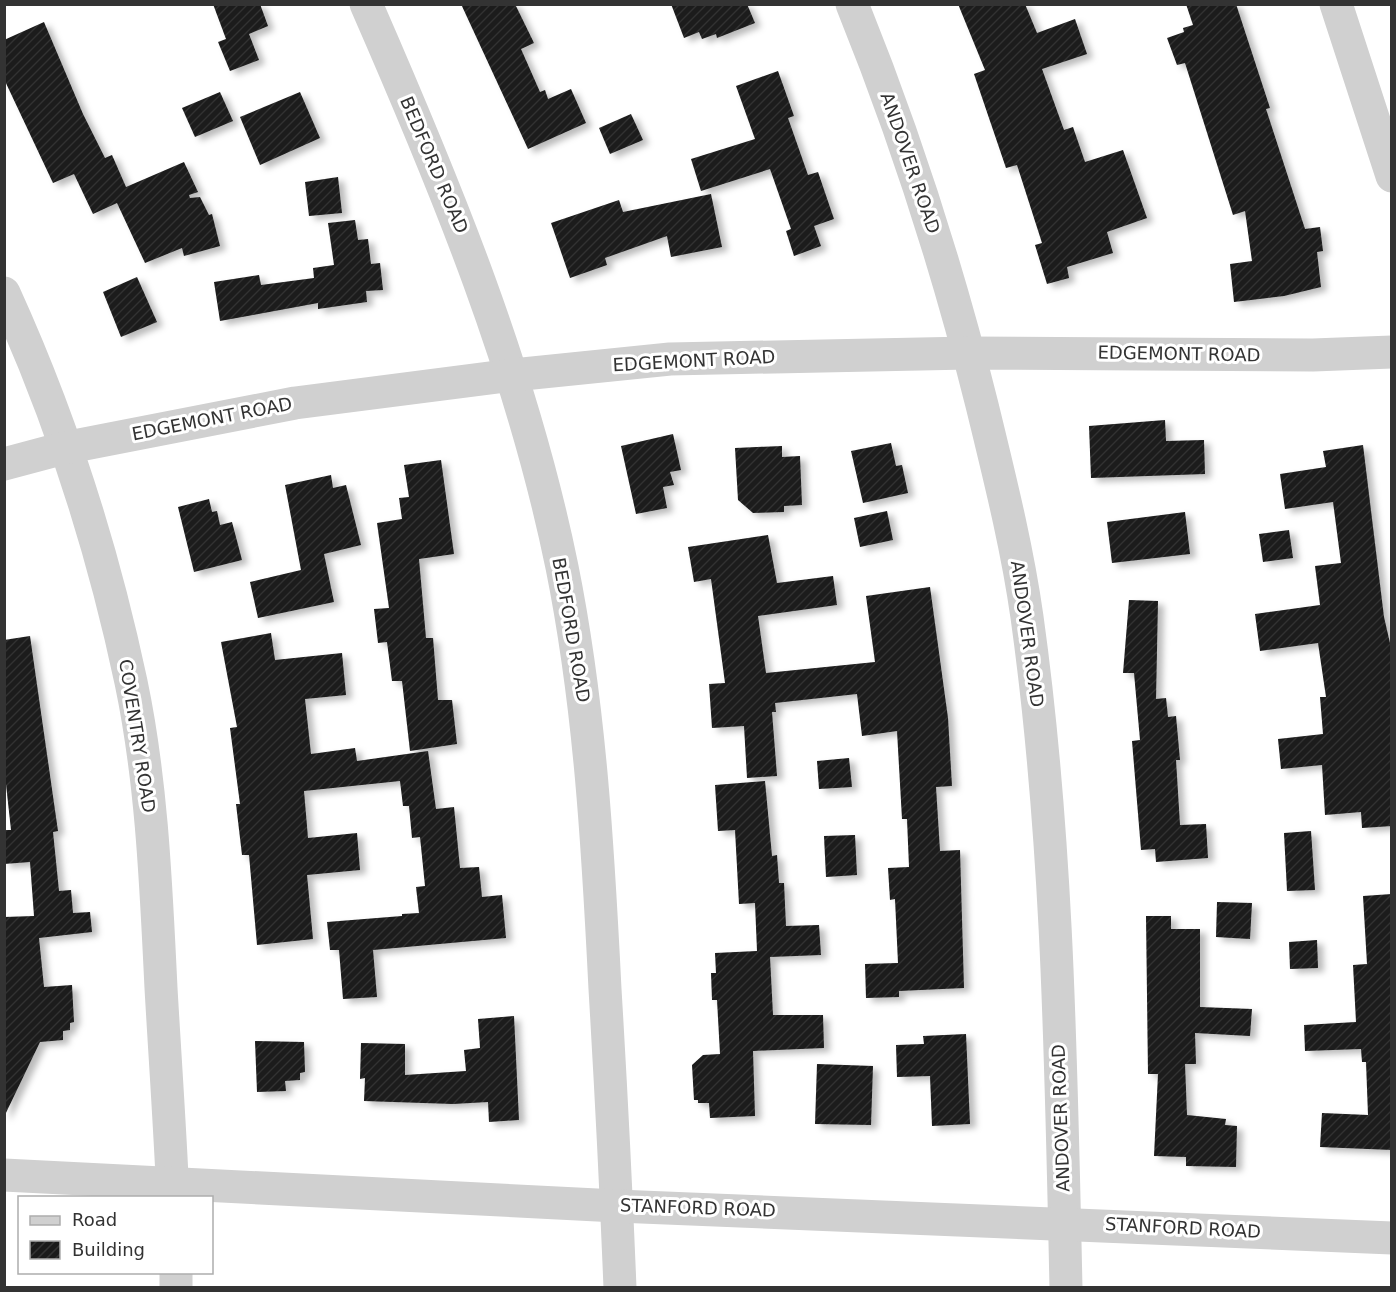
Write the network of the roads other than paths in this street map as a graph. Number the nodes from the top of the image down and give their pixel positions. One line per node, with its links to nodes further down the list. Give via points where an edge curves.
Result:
1 (366, 4): 8 (street, BEDFORD ROAD, via 451,202)
2 (852, 4): 7 (street, ANDOVER ROAD, via 913,166)
3 (1336, 4): 4 (street)
4 (1392, 176)
5 (4, 293): 9 (street, COVENTRY ROAD)
6 (1392, 352): 7 (street, EDGEMONT ROAD)
7 (969, 353): 8 (street, EDGEMONT ROAD, via 670,359); 14 (street, ANDOVER ROAD, via 1008,509 1038,704 1055,912)
8 (513, 375): 9 (street, EDGEMONT ROAD, via 295,403); 13 (street, BEDFORD ROAD, via 562,568 589,736)
9 (64, 448): 10 (street, EDGEMONT ROAD); 12 (street, COVENTRY ROAD, via 93,534 131,682 147,784)
10 (4, 464)
11 (4, 1175): 12 (street, STANFORD ROAD)
12 (173, 1191): 13 (street, STANFORD ROAD)
13 (617, 1206): 14 (street, STANFORD ROAD); 16 (street, BEDFORD ROAD)
14 (1064, 1222): 15 (street, STANFORD ROAD); 17 (street, ANDOVER ROAD)
15 (1392, 1238)
16 (620, 1287)
17 (1066, 1287)

